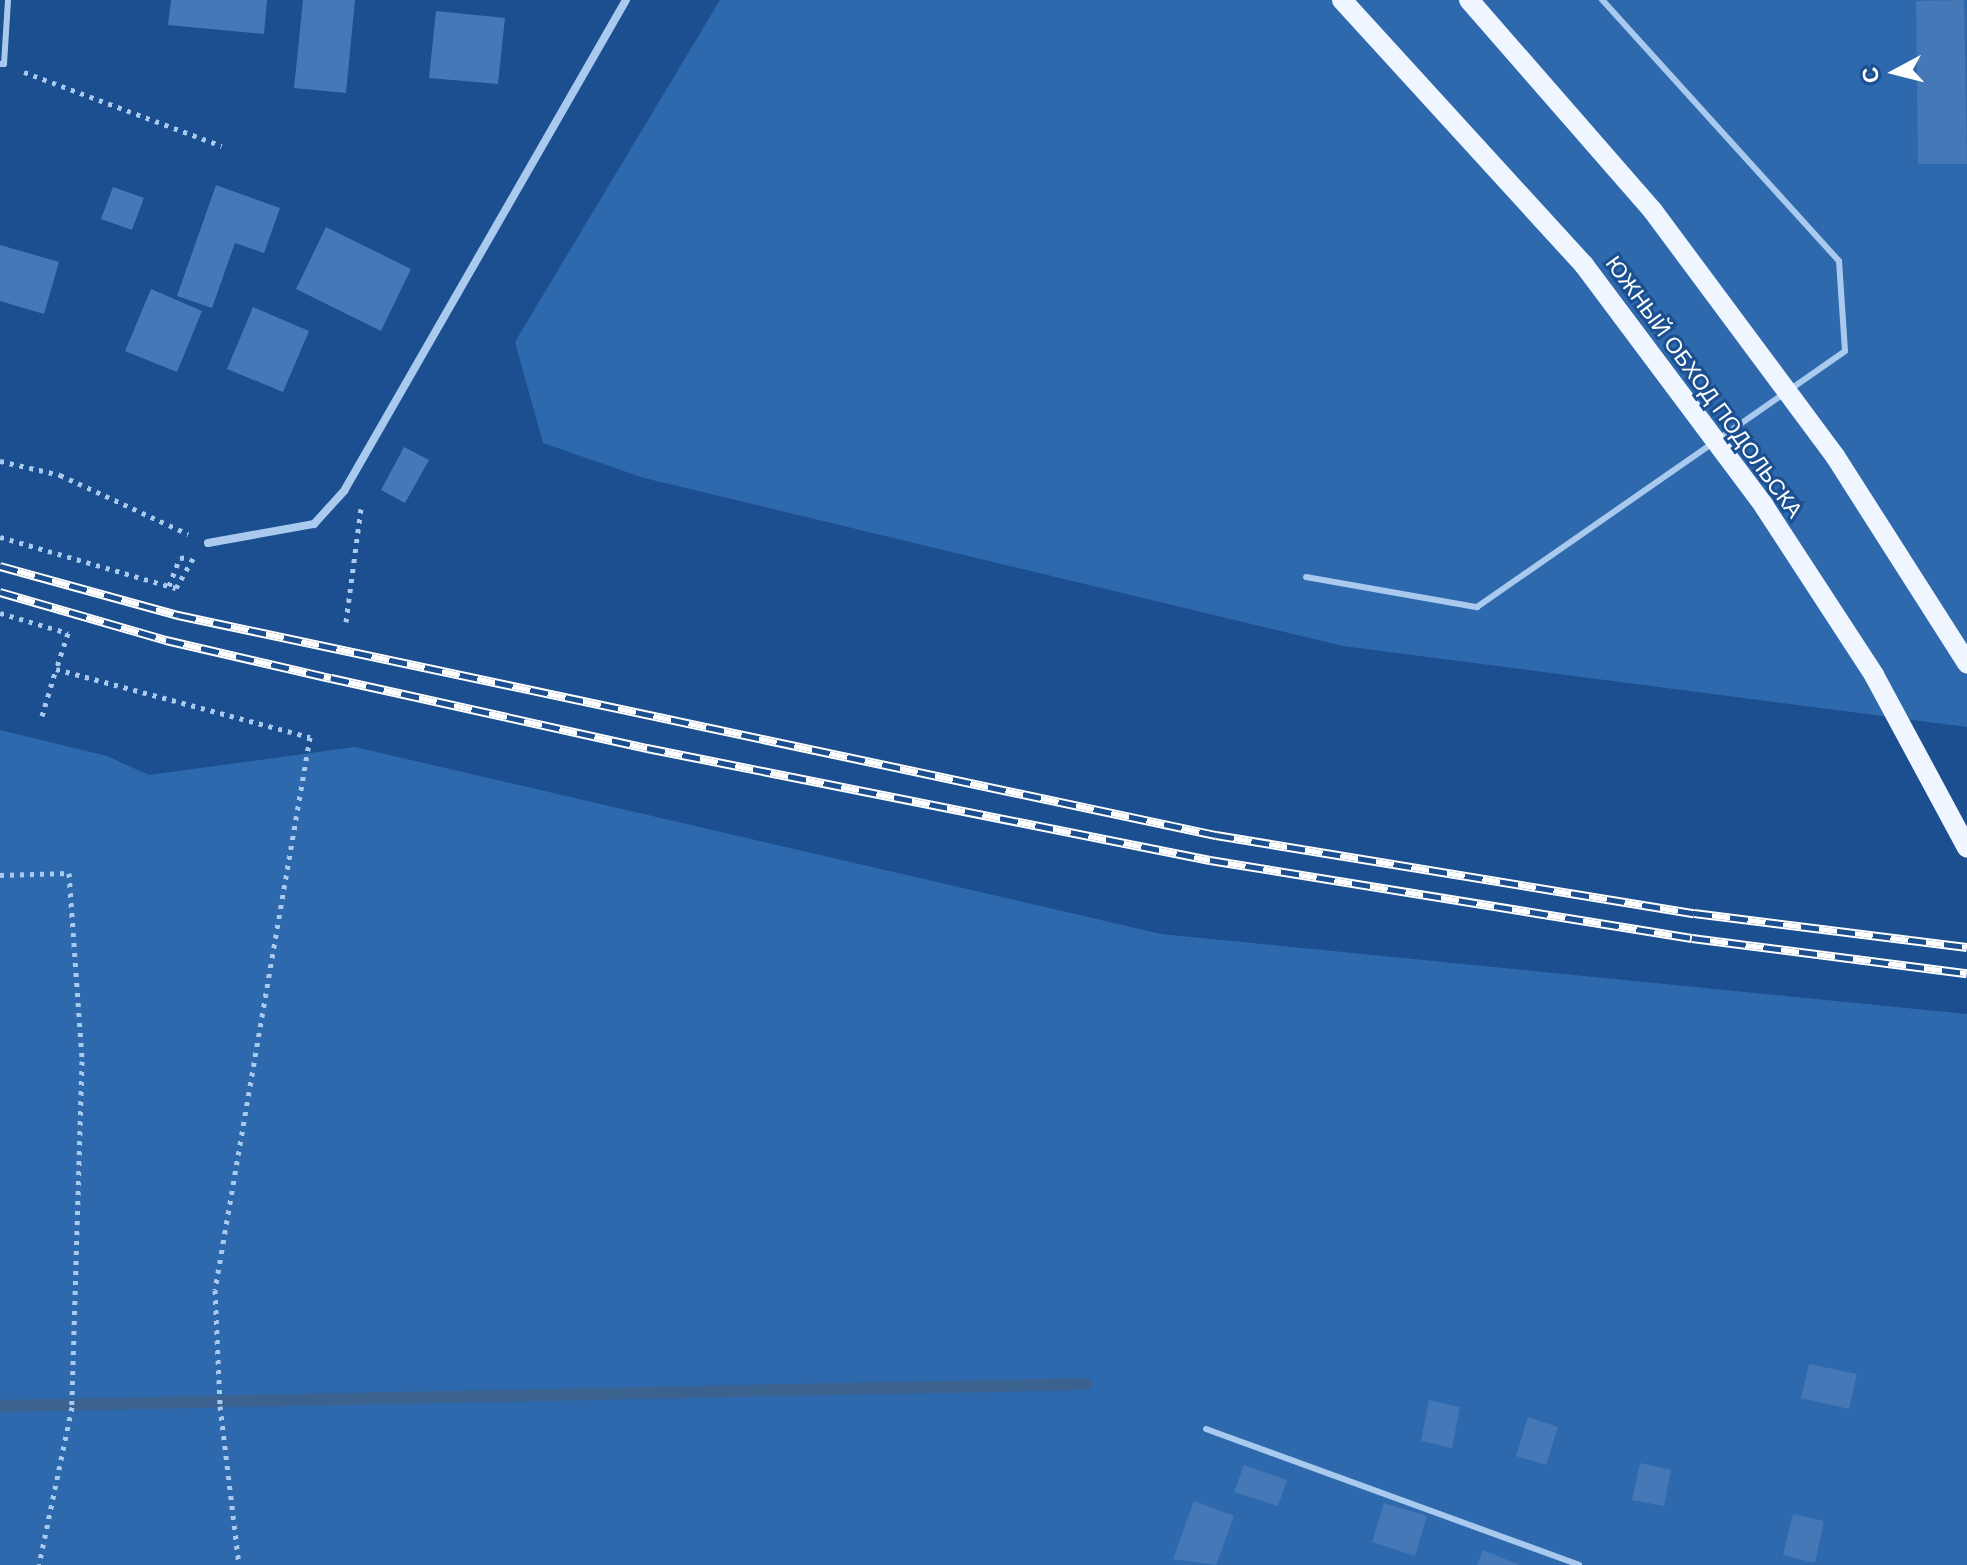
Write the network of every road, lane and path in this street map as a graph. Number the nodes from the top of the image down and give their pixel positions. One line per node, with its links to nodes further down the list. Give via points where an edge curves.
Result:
1 (8, 0): 6 (lane)
2 (626, 0): 10 (street, via 344,491 314,524)
3 (1342, 0): 19 (main road, ЮЖНЫЙ ОБХОД ПОДОЛЬСКА, bridge, via 1584,265 1764,506 1874,675)
4 (1469, 0): 16 (main road, bridge, via 1653,211 1835,456)
5 (1602, 0): 13 (lane, via 1839,261 1845,351 1477,607)
6 (2, 64): 7 (path)
7 (222, 146)
8 (0, 461): 10 (path, via 60,475)
9 (0, 537): 14 (path)
10 (208, 543)
11 (180, 558): 14 (path)
12 (182, 570): 14 (path, via 176,588)
13 (1306, 577)
14 (169, 586)
15 (0, 613): 17 (path, via 68,633)
16 (1967, 663)
17 (56, 669): 18 (path); 23 (path, via 310,737 215,1290 220,1406)
18 (42, 716)
19 (1967, 848)
20 (0, 875): 22 (path, via 69,873 82,1061 72,1407)
21 (1206, 1429): 24 (lane)
22 (39, 1565)
23 (239, 1565)
24 (1579, 1565)

